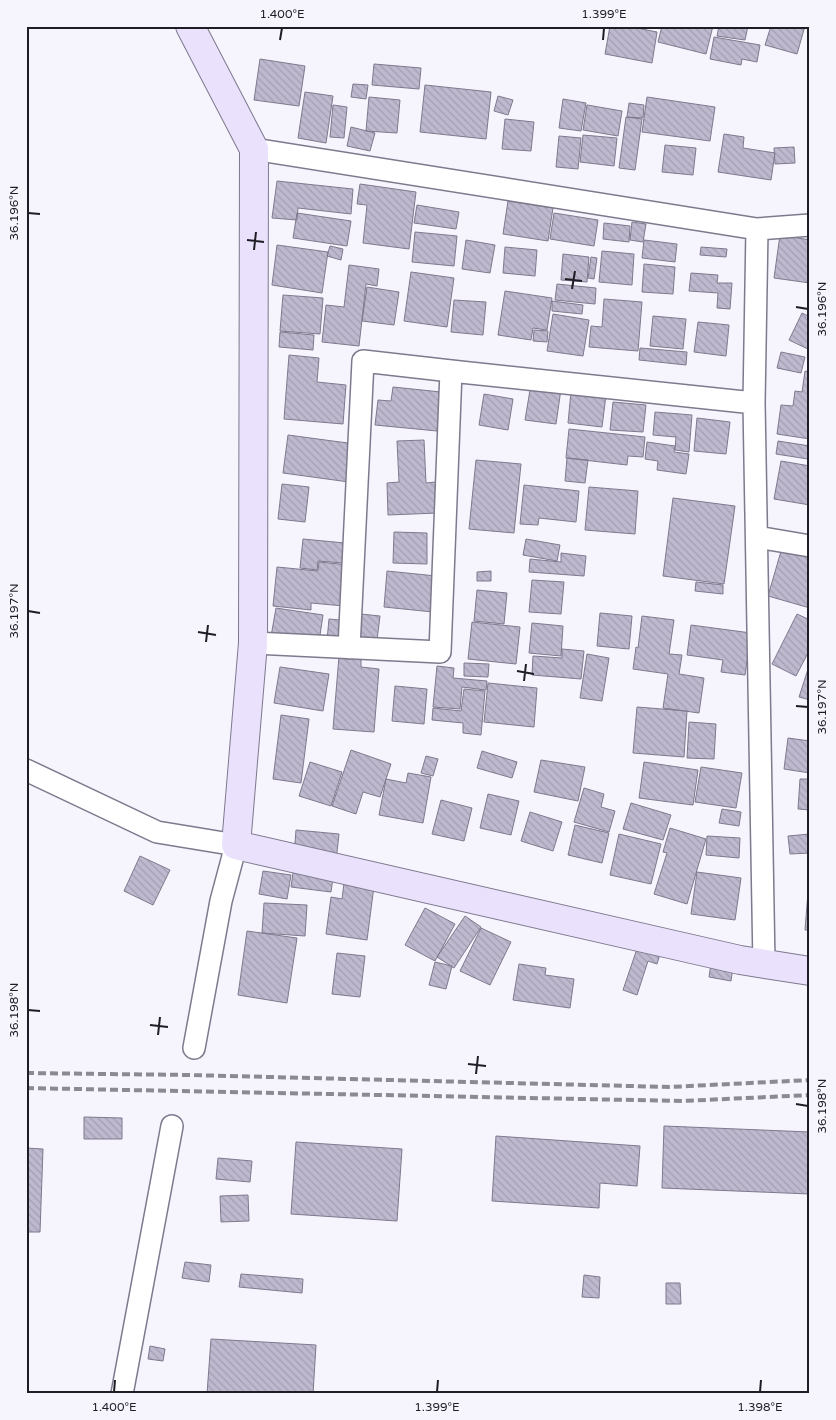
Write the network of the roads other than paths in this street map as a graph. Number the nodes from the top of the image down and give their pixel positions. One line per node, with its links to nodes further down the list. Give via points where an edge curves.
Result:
1 (190, 26): 2 (main road)
2 (254, 149): 4 (street); 9 (main road)
3 (810, 225): 4 (street)
4 (757, 229): 6 (street)
5 (451, 371): 6 (street); 10 (street, via 440,652); 10 (street, via 363,360)
6 (754, 403): 7 (street)
7 (757, 537): 8 (street); 13 (street)
8 (810, 546)
9 (253, 643): 10 (street); 12 (main road)
10 (349, 648)
11 (26, 770): 12 (street, via 157,832)
12 (236, 845): 13 (main road); 15 (street, via 221,901)
13 (764, 964): 14 (main road)
14 (810, 971)
15 (194, 1048)
16 (172, 1126): 17 (street)
17 (122, 1394)

